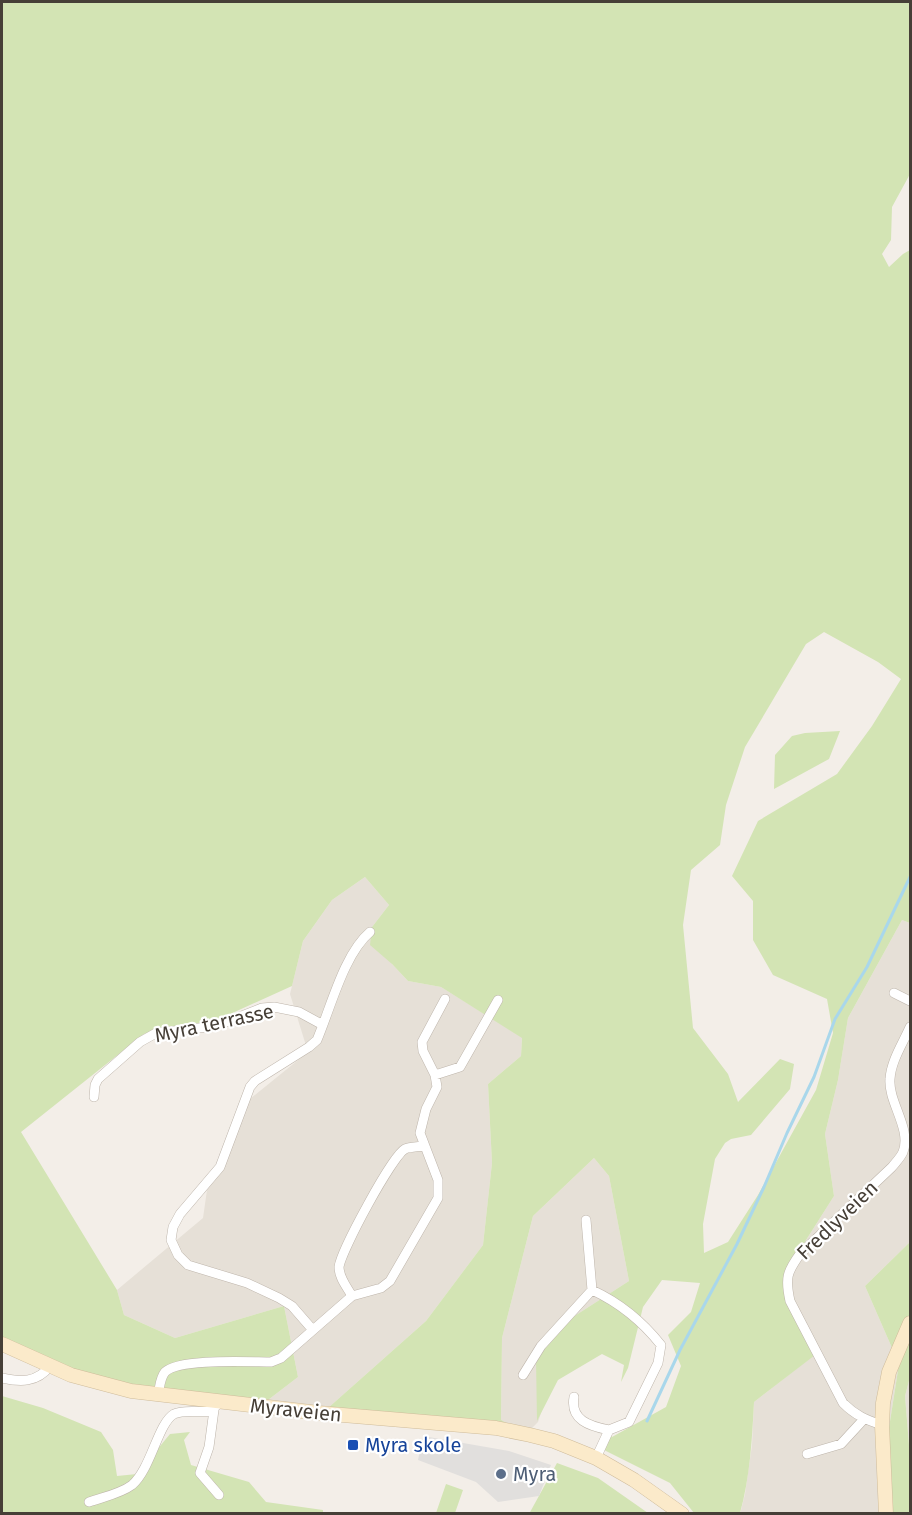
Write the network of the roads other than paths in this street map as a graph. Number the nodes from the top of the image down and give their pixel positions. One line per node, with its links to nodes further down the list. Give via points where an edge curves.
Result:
1 (370, 932): 6 (street, via 351,956)
2 (894, 993): 5 (street)
3 (445, 999): 8 (street, via 422,1042)
4 (498, 1000): 8 (street, via 460,1067)
5 (910, 1000)
6 (323, 1025): 9 (street, Myra terrasse, via 299,1012 262,1008 216,1026 156,1033 98,1079); 15 (street, via 309,1047 250,1087 219,1167 180,1214 171,1240 188,1264 279,1298 292,1306)
7 (910, 1027): 23 (street, Fredlyveien, via 890,1080 891,1096 902,1120 904,1151 800,1254 789,1269 786,1283 790,1301 843,1403)
8 (435, 1075): 10 (street, via 437,1088 421,1123)
9 (94, 1097)
10 (423, 1146): 13 (street, via 406,1149 397,1156 343,1253 341,1278); 13 (street, via 438,1180 438,1198 390,1281 381,1288)
11 (586, 1220): 12 (street)
12 (592, 1290): 18 (street, via 541,1346); 25 (street, via 615,1301 648,1328 661,1345 658,1363 629,1422)
13 (352, 1296): 15 (street)
14 (910, 1323): 24 (main road, via 889,1372)
15 (312, 1329): 20 (street, via 281,1358 271,1362 178,1364 165,1372)
16 (2, 1344): 17 (main road, Myraveien)
17 (50, 1366): 19 (street, via 30,1380); 20 (main road, Myraveien, via 87,1381)
18 (523, 1375)
19 (2, 1378)
20 (158, 1394): 22 (main road, Myraveien)
21 (574, 1397): 25 (street, via 573,1411 578,1417)
22 (217, 1406): 27 (main road, Myraveien, via 496,1428 554,1441); 28 (street, via 200,1473); 30 (street, via 201,1413 171,1416 138,1479 122,1491)
23 (864, 1419): 24 (street, Fredlyveien); 26 (street, via 841,1444)
24 (882, 1425): 33 (main road)
25 (609, 1430): 27 (street)
26 (807, 1454)
27 (596, 1458): 29 (main road, Myraveien)
28 (219, 1496)
29 (656, 1497): 31 (main road, Myraveien); 32 (main road, Myraveien)
30 (89, 1502)
31 (670, 1514)
32 (682, 1514)
33 (886, 1514)

